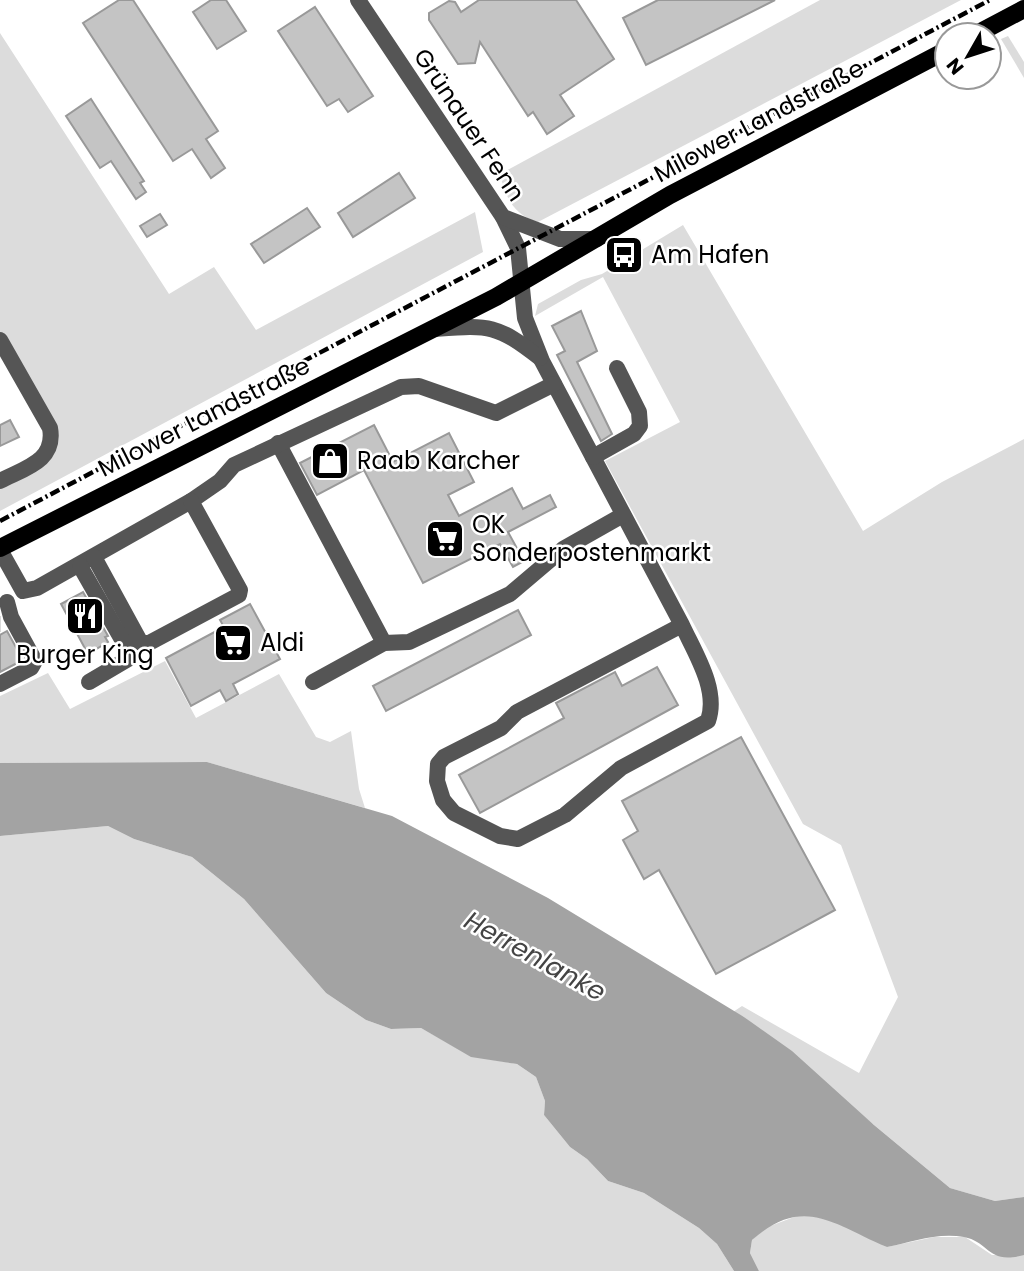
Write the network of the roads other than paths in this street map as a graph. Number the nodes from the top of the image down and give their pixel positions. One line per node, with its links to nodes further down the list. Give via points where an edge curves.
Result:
1 (358, 0): 5 (street, Grünauer Fenn)
2 (1024, 9): 3 (main road)
3 (1001, 21)
4 (933, 57): 6 (main road, Milower Landstraße, via 670,195)
5 (503, 217): 6 (street, via 560,239); 7 (street, Grünauer Fenn, via 518,248)
6 (597, 239): 7 (main road, Milower Landstraße)
7 (520, 284): 8 (main road, Milower Landstraße); 10 (street, via 525,318)
8 (429, 329): 10 (street, Milower Landstraße, via 475,326 506,332); 18 (main road, Milower Landstraße)
9 (0, 340): 15 (street, via 50,428 52,441 42,459)
10 (542, 361): 12 (street)
11 (617, 368): 14 (street, via 639,412 640,426)
12 (554, 384): 13 (street, via 495,413 419,386 401,387); 14 (street)
13 (278, 443): 16 (street, via 234,465); 23 (street)
14 (593, 457): 17 (street)
15 (0, 481)
16 (191, 501): 19 (street); 19 (street, via 239,595 149,643 141,643)
17 (623, 515): 22 (street); 23 (street, via 563,549 510,594 409,642)
18 (0, 549): 20 (street, Milower Landstraße)
19 (87, 561): 20 (street); 24 (street, via 128,650 123,664)
20 (23, 591): 21 (street)
21 (5, 612): 26 (street, via 35,661 31,668)
22 (682, 625): 22 (street, via 703,670 713,707 708,721 621,768 565,815 518,839 500,836 454,813 443,800 437,782 438,764 444,757 501,728 517,712)
23 (384, 643): 25 (street)
24 (89, 682)
25 (313, 682)
26 (0, 684)

